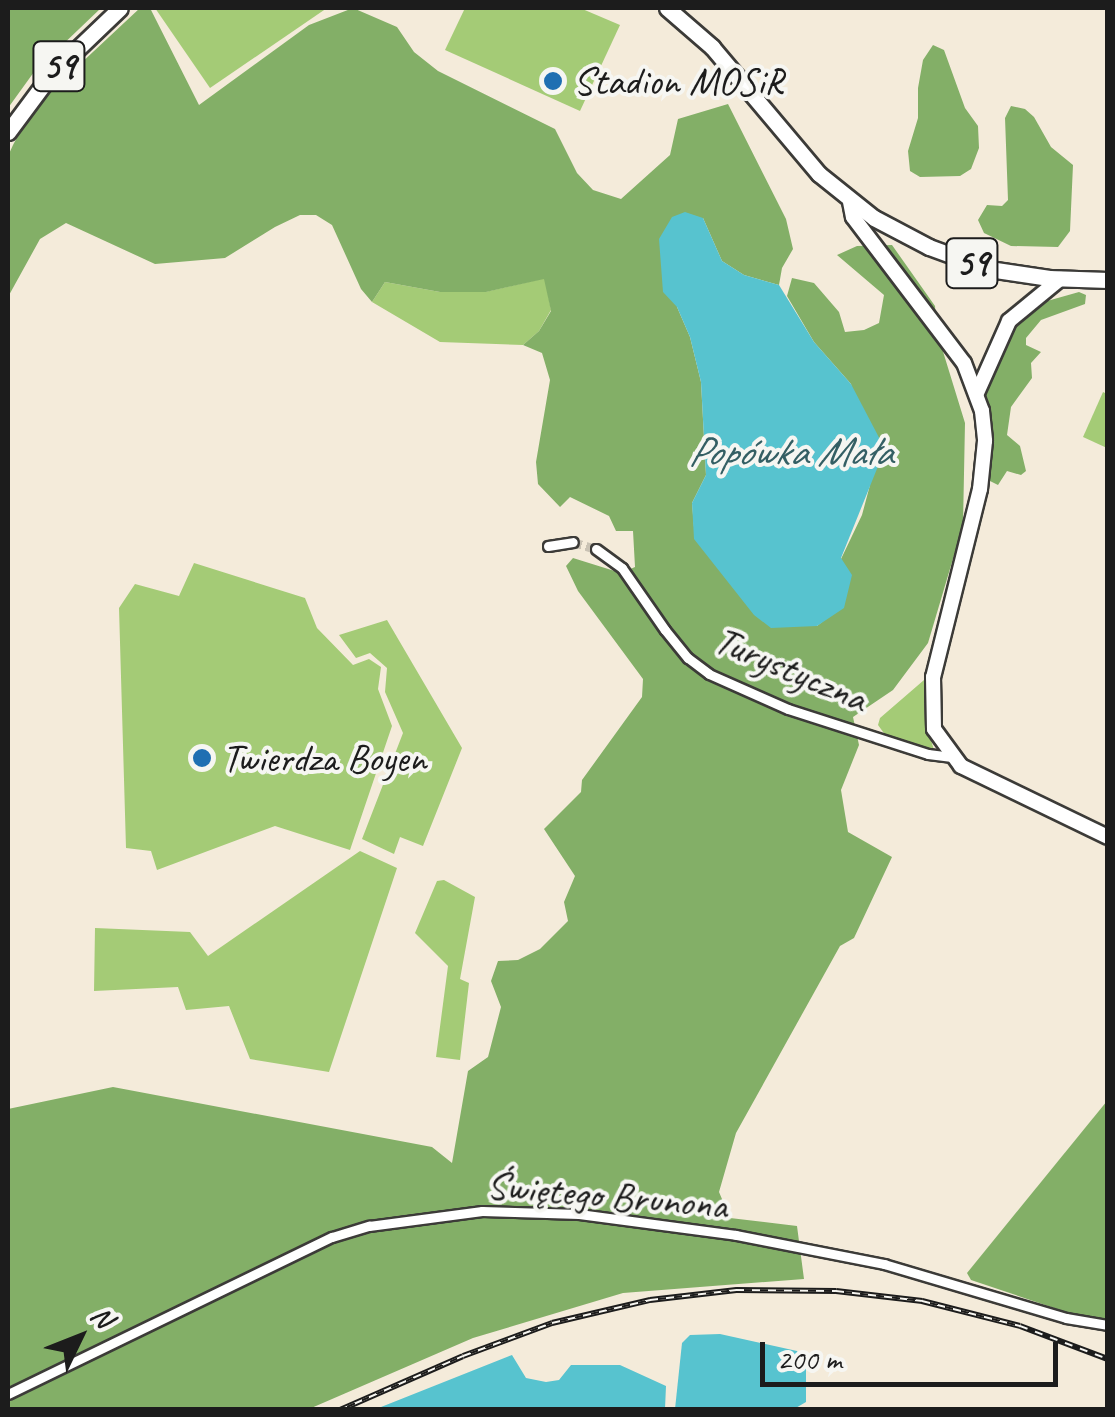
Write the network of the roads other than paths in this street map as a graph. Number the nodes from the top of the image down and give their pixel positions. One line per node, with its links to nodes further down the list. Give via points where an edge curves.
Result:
1 (120, 8): 3 (main road, 59, via 51,74)
2 (668, 8): 4 (main road, 59, via 712,47 788,140)
3 (8, 132)
4 (850, 202): 5 (main road, 59, via 951,256); 7 (street, via 853,218 952,343)
5 (1060, 279): 6 (main road, 59); 7 (street, via 1009,321)
6 (1108, 280)
7 (978, 393): 11 (street, via 984,441 977,506 930,698 934,729)
8 (574, 542): 9 (street)
9 (548, 546)
10 (596, 549): 11 (street, Turystyczna, via 622,568 676,644 710,674 788,709)
11 (952, 757): 12 (street)
12 (1108, 837)
13 (1108, 1325): 14 (street, Świętego Brunona, via 884,1264 752,1238 579,1214 482,1211 332,1237)
14 (8, 1394)

